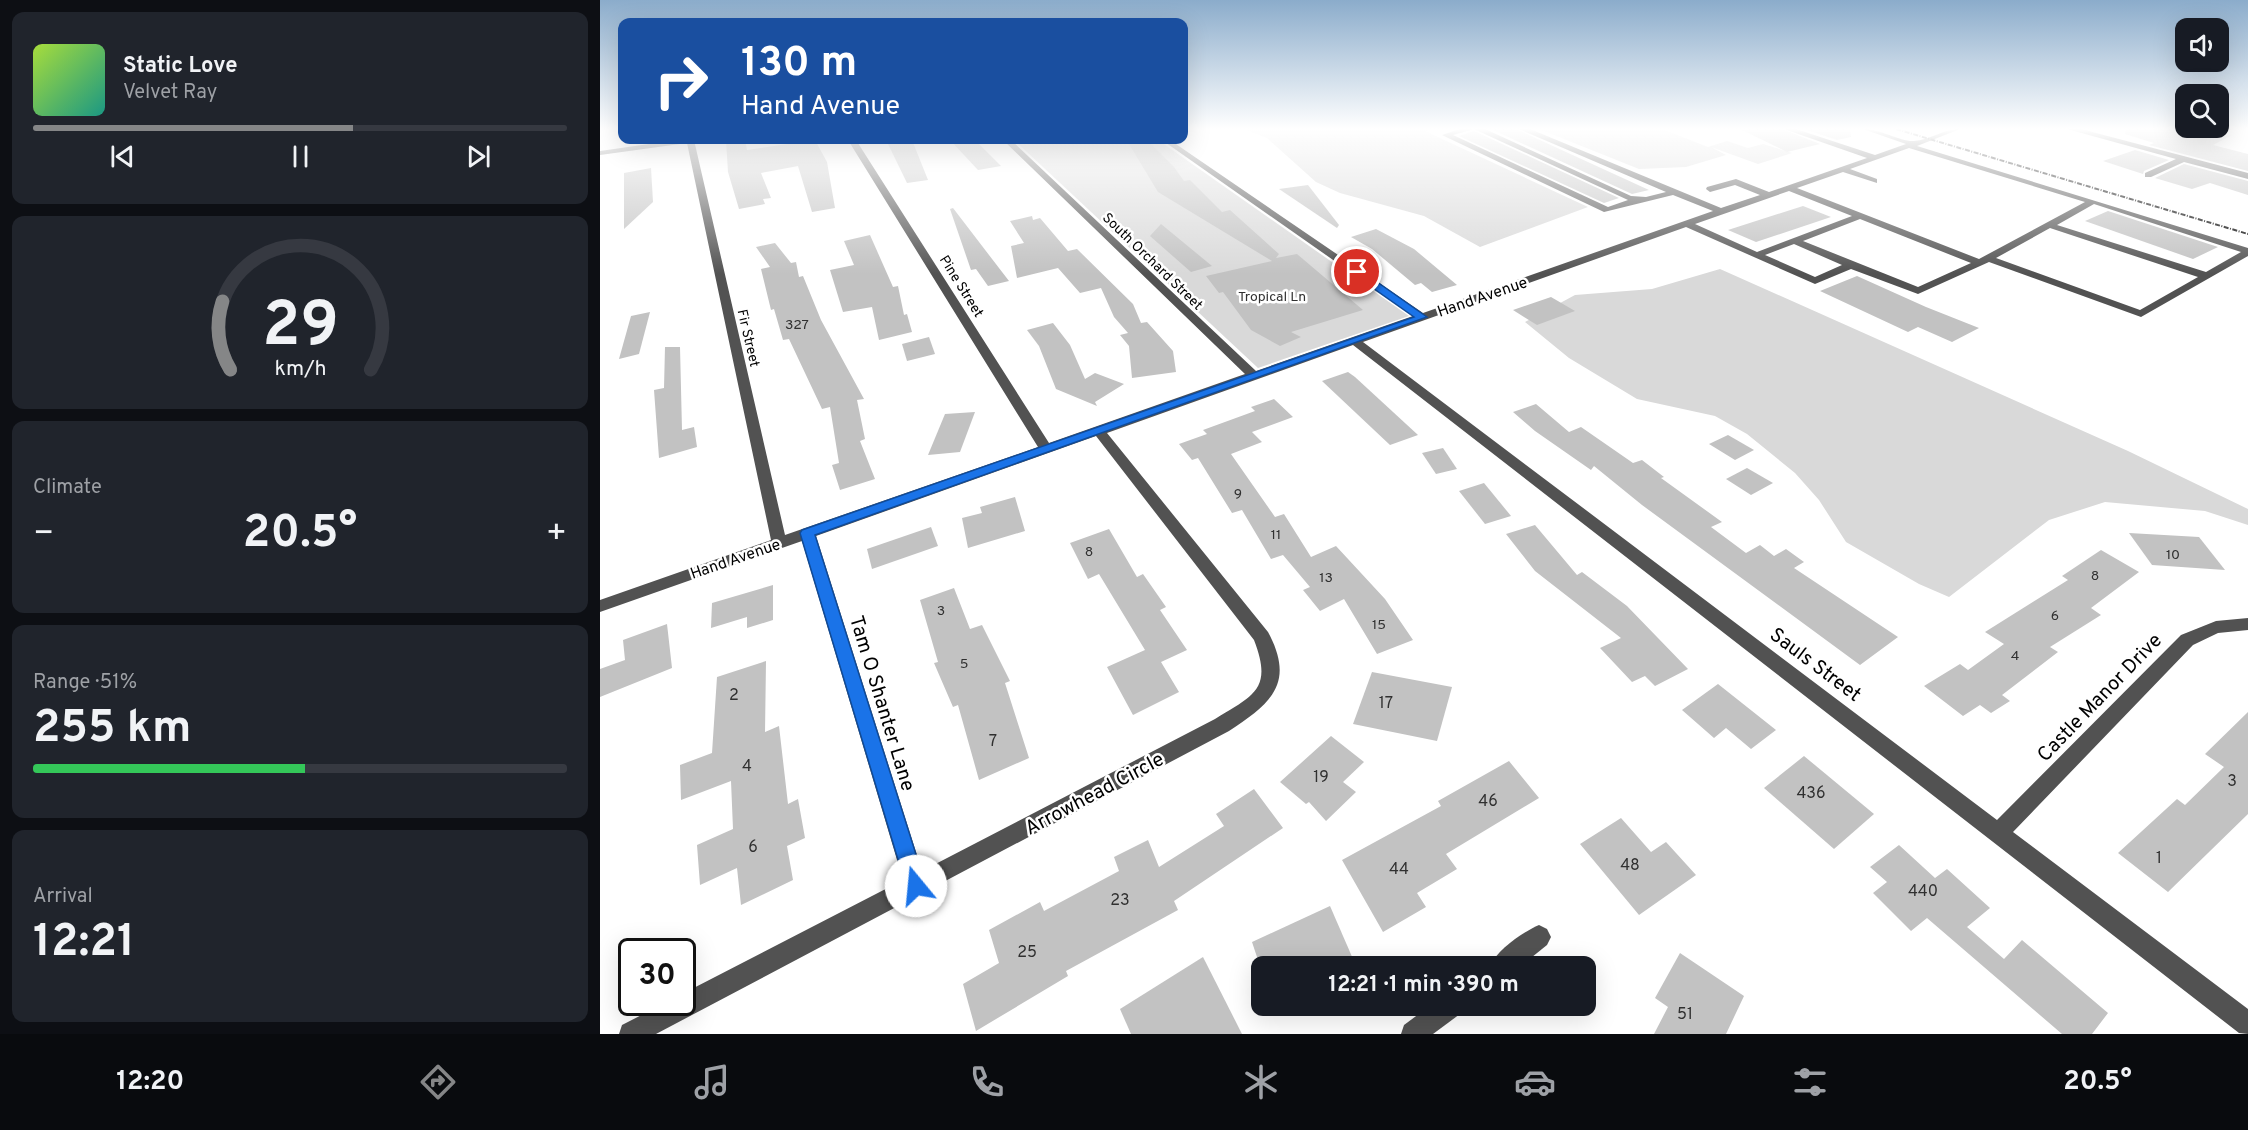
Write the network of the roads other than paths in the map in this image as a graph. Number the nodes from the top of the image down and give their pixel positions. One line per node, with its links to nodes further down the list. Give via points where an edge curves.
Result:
1 (698, 177): 34 (street, Fir Street)
2 (875, 177): 32 (street, Pine Street)
3 (1046, 177): 30 (street, South Orchard Street)
4 (1220, 177): 28 (street)
5 (1537, 177): 16 (street, via 1607,210)
6 (1587, 177): 16 (street)
7 (1639, 177): 14 (street)
8 (1821, 177): 12 (street, Hand Avenue)
9 (1863, 177): 11 (street)
10 (2016, 177): 17 (street)
11 (1874, 181)
12 (1789, 188): 15 (street, Hand Avenue); 19 (street)
13 (1710, 189): 15 (street, via 1736,182)
14 (1674, 192): 16 (street); 18 (street)
15 (1769, 195): 18 (street, Hand Avenue)
16 (1638, 200)
17 (2093, 201): 21 (street); 23 (street)
18 (1722, 212): 20 (street, Hand Avenue)
19 (1858, 217): 22 (street); 25 (street)
20 (1687, 224): 24 (street); 28 (street, Hand Avenue)
21 (2049, 225): 25 (street); 27 (street)
22 (1795, 241): 24 (street); 26 (street)
23 (2247, 253): 27 (street)
24 (1757, 255): 26 (street, via 1815,281)
25 (1983, 261): 26 (street, via 1918,291); 27 (street, via 2141,314)
26 (1851, 265)
27 (2207, 276)
28 (1422, 317): 29 (street, Hand Avenue)
29 (1355, 341): 30 (street, Hand Avenue); 37 (street, Sauls Street)
30 (1254, 376): 31 (street, Hand Avenue)
31 (1099, 430): 32 (street, Hand Avenue); 38 (street, Arrowhead Circle, via 1262,637 1272,659 1271,684 1258,702 1222,725)
32 (1046, 449): 33 (street, Hand Avenue)
33 (807, 533): 34 (street, Hand Avenue); 38 (street, Tam O Shanter Lane)
34 (779, 543): 35 (street, Hand Avenue)
35 (600, 606)
36 (2248, 624): 37 (street, Castle Manor Drive, via 2216,627 2187,640)
37 (1999, 832): 42 (street, Sauls Street)
38 (916, 886): 43 (street, Arrowhead Circle)
39 (1539, 937): 40 (street)
40 (1515, 956)
41 (1437, 1016): 44 (street)
42 (2248, 1024)
43 (631, 1034)
44 (1413, 1034)

